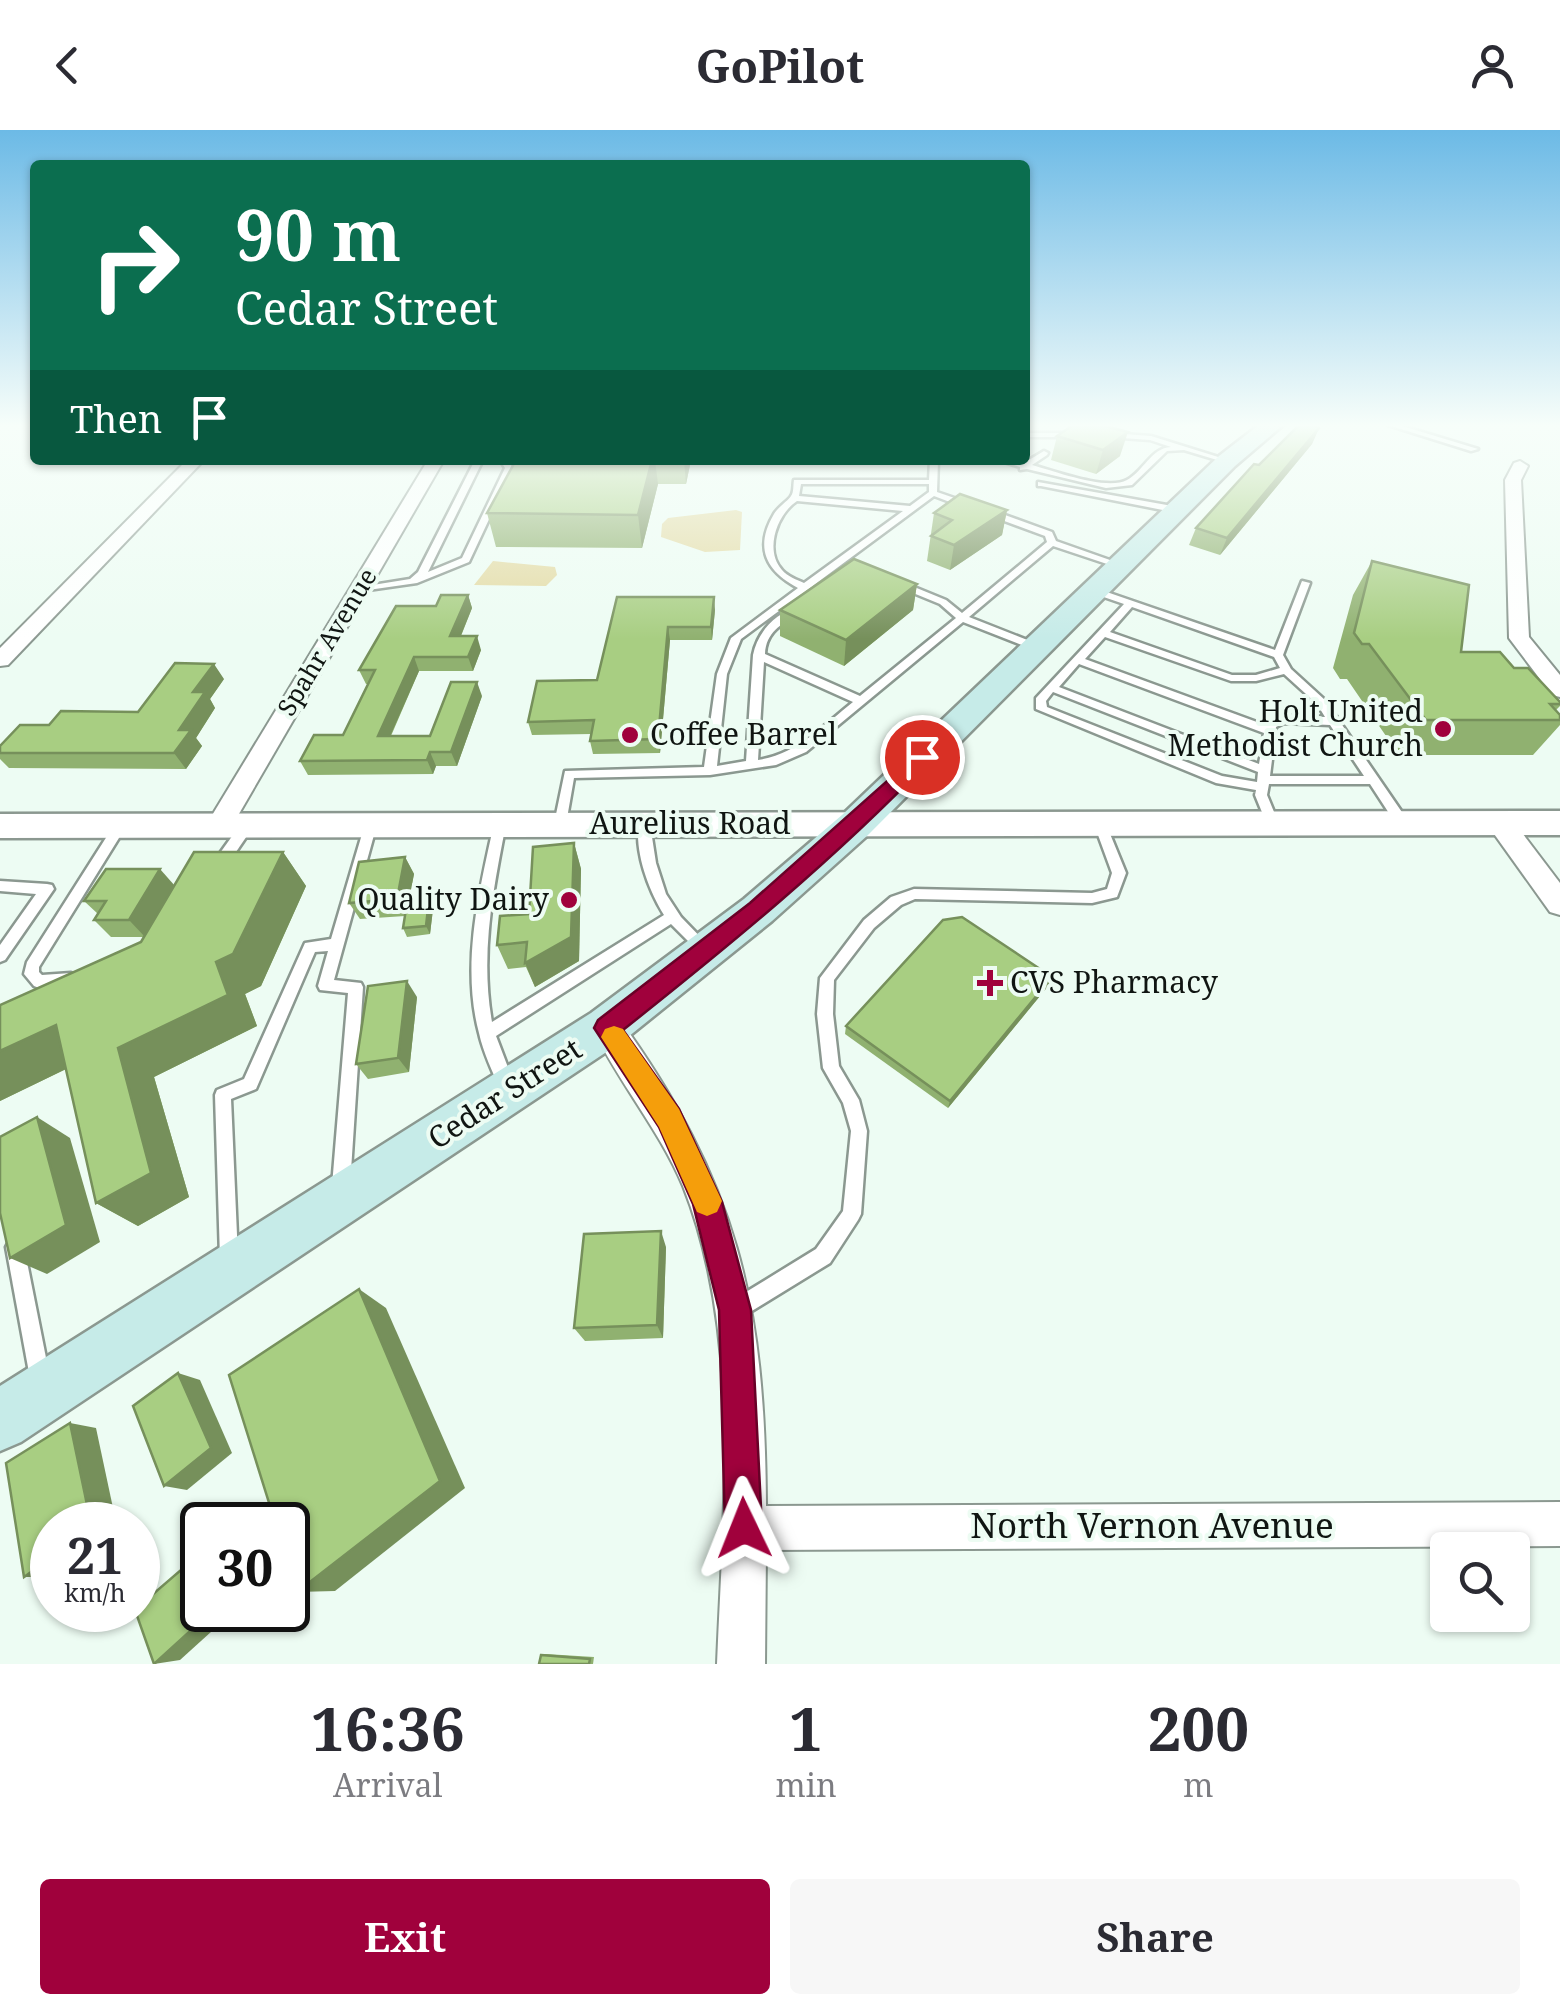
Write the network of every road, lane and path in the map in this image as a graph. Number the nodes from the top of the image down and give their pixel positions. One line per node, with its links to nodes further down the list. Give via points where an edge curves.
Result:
1 (160, 497): 28 (street)
2 (414, 497): 20 (street, Spahr Avenue)
3 (460, 497): 15 (lane)
4 (496, 497): 15 (lane, via 466,560)
5 (924, 497): 11 (lane)
6 (954, 497): 13 (lane, via 1049,534)
7 (1107, 497): 12 (lane)
8 (1191, 497): 12 (main road, Cedar Street)
9 (1514, 497): 32 (street, via 1519,638)
10 (795, 498): 11 (lane); 19 (lane, via 774,518 771,556 781,574)
11 (913, 509): 19 (lane)
12 (1178, 510): 14 (main road, Cedar Street)
13 (1052, 543): 14 (lane); 23 (lane)
14 (1122, 566): 21 (main road, Cedar Street)
15 (413, 581): 20 (lane)
16 (893, 581): 23 (lane, via 943,602)
17 (834, 582): 26 (lane, via 768,630)
18 (1305, 583): 27 (lane)
19 (804, 586): 37 (lane, via 736,638 722,674)
20 (357, 590): 40 (street, Spahr Avenue)
21 (1095, 591): 22 (lane); 25 (main road, Cedar Street)
22 (1130, 604): 24 (lane); 27 (lane)
23 (962, 618): 25 (lane); 33 (lane)
24 (1103, 633): 29 (lane); 30 (lane, via 1231,678)
25 (1036, 647): 51 (main road, Cedar Street)
26 (758, 654): 33 (lane); 36 (lane)
27 (1278, 655): 30 (lane)
28 (0, 660)
29 (1078, 660): 31 (lane); 35 (lane)
30 (1286, 670): 34 (lane)
31 (1052, 688): 38 (lane); 38 (lane, via 1040,700 1053,717 1220,780)
32 (1560, 690)
33 (861, 700): 36 (lane, via 802,749)
34 (1334, 721): 35 (lane, via 1282,719); 39 (lane)
35 (1269, 731): 38 (lane)
36 (752, 766): 37 (lane)
37 (710, 772): 43 (lane, via 569,774)
38 (1263, 779): 39 (lane); 46 (lane)
39 (1374, 780): 47 (lane)
40 (234, 824): 41 (street, Aurelius Road); 50 (street, Aurelius Road); 53 (lane)
41 (370, 824): 42 (street, Aurelius Road); 57 (lane)
42 (500, 824): 43 (street, Aurelius Road); 61 (lane, via 476,959)
43 (560, 824): 44 (street, Aurelius Road)
44 (644, 824): 51 (street, Aurelius Road); 56 (lane, via 660,903)
45 (1100, 824): 46 (street, Aurelius Road); 51 (street, Aurelius Road); 66 (lane, via 1120,873 1112,893 914,894 870,924 827,978 830,1068 851,1100 860,1131 852,1214 823,1256)
46 (1274, 824): 47 (street, Aurelius Road)
47 (1403, 824): 48 (street, Aurelius Road)
48 (1501, 824): 49 (street, Aurelius Road); 55 (street)
49 (1560, 824)
50 (121, 825): 52 (street, Aurelius Road); 59 (lane, via 31,974 39,982)
51 (855, 825): 56 (main road, Cedar Street)
52 (4, 831)
53 (210, 878)
54 (0, 886): 58 (lane, via 47,889)
55 (1560, 904)
56 (689, 934): 60 (main road, Cedar Street); 61 (lane)
57 (337, 944): 63 (lane, via 325,986 356,987); 65 (lane, via 310,947 250,1084 223,1094)
58 (0, 956)
59 (95, 976)
60 (607, 1028): 62 (main road, Cedar Street); 66 (street, via 669,1118 691,1163)
61 (486, 1034): 62 (lane)
62 (509, 1091): 63 (main road, Cedar Street)
63 (340, 1203): 65 (main road, Cedar Street)
64 (10, 1224): 67 (lane)
65 (230, 1274): 67 (main road, Cedar Street)
66 (735, 1310): 70 (street)
67 (43, 1393): 68 (main road, Cedar Street)
68 (0, 1421)
69 (1560, 1524): 70 (street, North Vernon Avenue)
70 (744, 1528): 71 (street)
71 (740, 1664)

